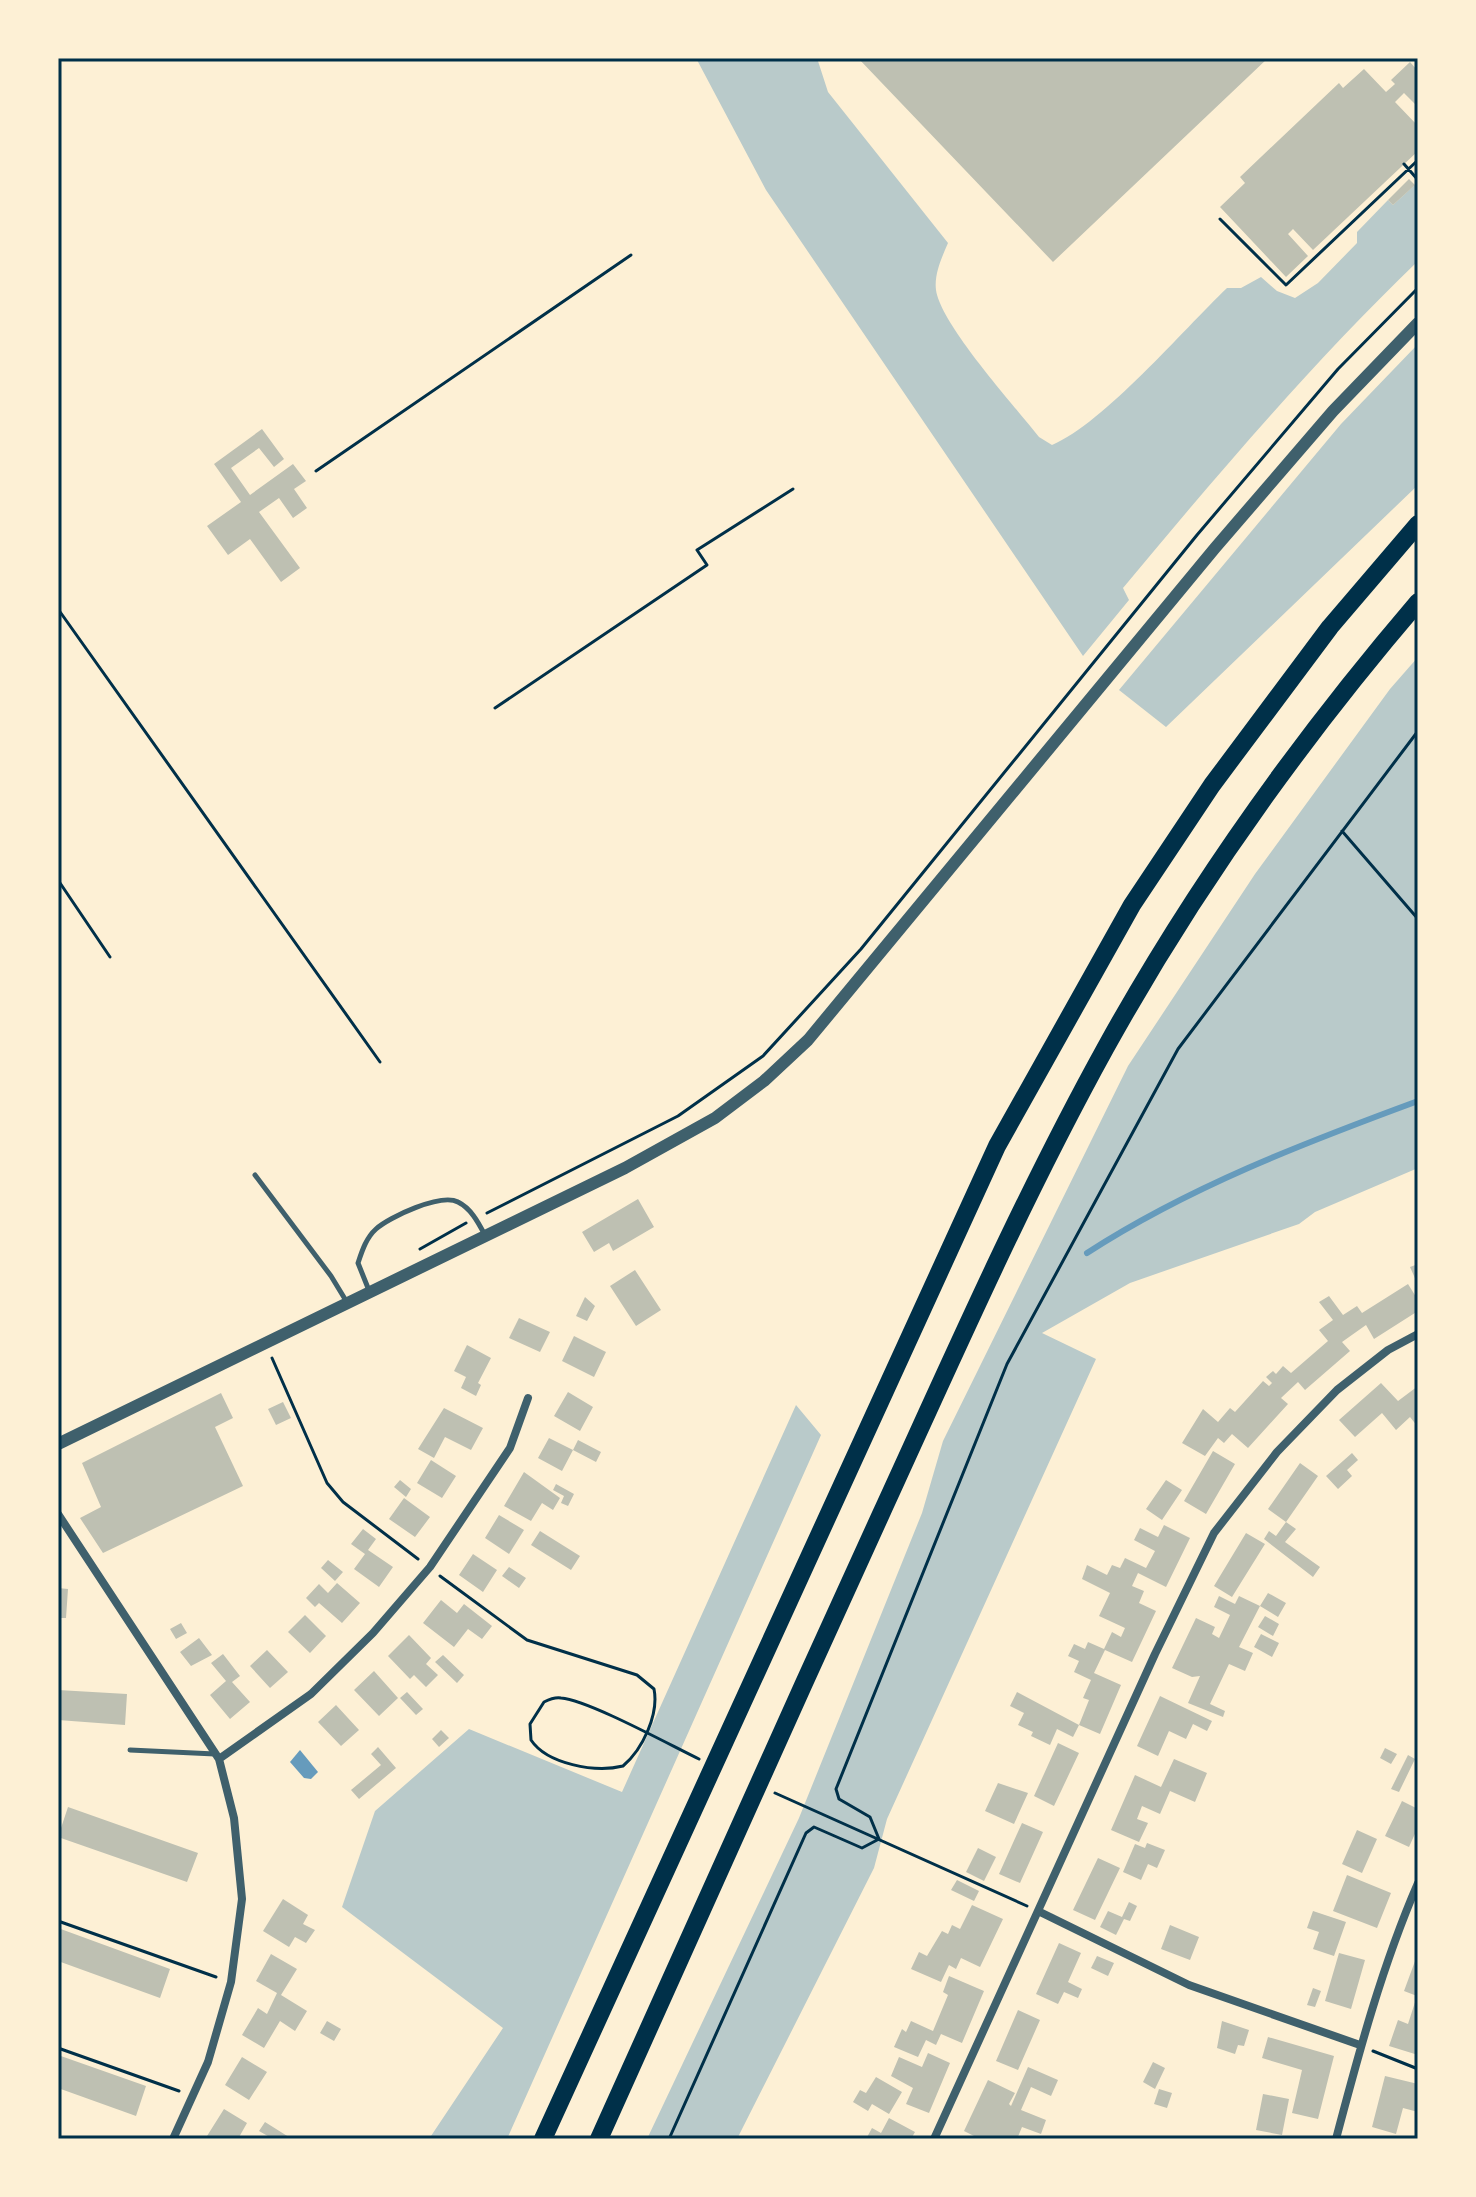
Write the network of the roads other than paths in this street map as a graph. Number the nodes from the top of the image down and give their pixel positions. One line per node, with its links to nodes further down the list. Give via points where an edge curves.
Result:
1 (1418, 323): 5 (street, via 1333,411 1215,548 808,1040 715,1118)
2 (1418, 524): 18 (highway, via 1330,627 1212,785 1132,905 997,1146)
3 (1418, 602): 19 (highway, via 1264,796 1178,926 1092,1073 981,1292)
4 (255, 1175): 7 (lane)
5 (486, 1237): 6 (street); 6 (lane, via 458,1201 443,1199 377,1228 358,1263)
6 (370, 1293): 7 (street)
7 (348, 1304): 10 (street)
8 (1418, 1334): 15 (street, via 1337,1390 1277,1452 1214,1533)
9 (528, 1398): 13 (street, via 510,1448 430,1567 311,1694)
10 (58, 1444)
11 (58, 1514): 13 (street)
12 (130, 1750): 13 (lane)
13 (218, 1757): 17 (street, via 234,1818 242,1899 231,1982 208,2062)
14 (1418, 1883): 16 (street)
15 (1038, 1911): 16 (street, via 1189,1985); 20 (street)
16 (1360, 2045): 21 (street)
17 (173, 2139)
18 (543, 2139)
19 (599, 2139)
20 (934, 2139)
21 (1336, 2139)

